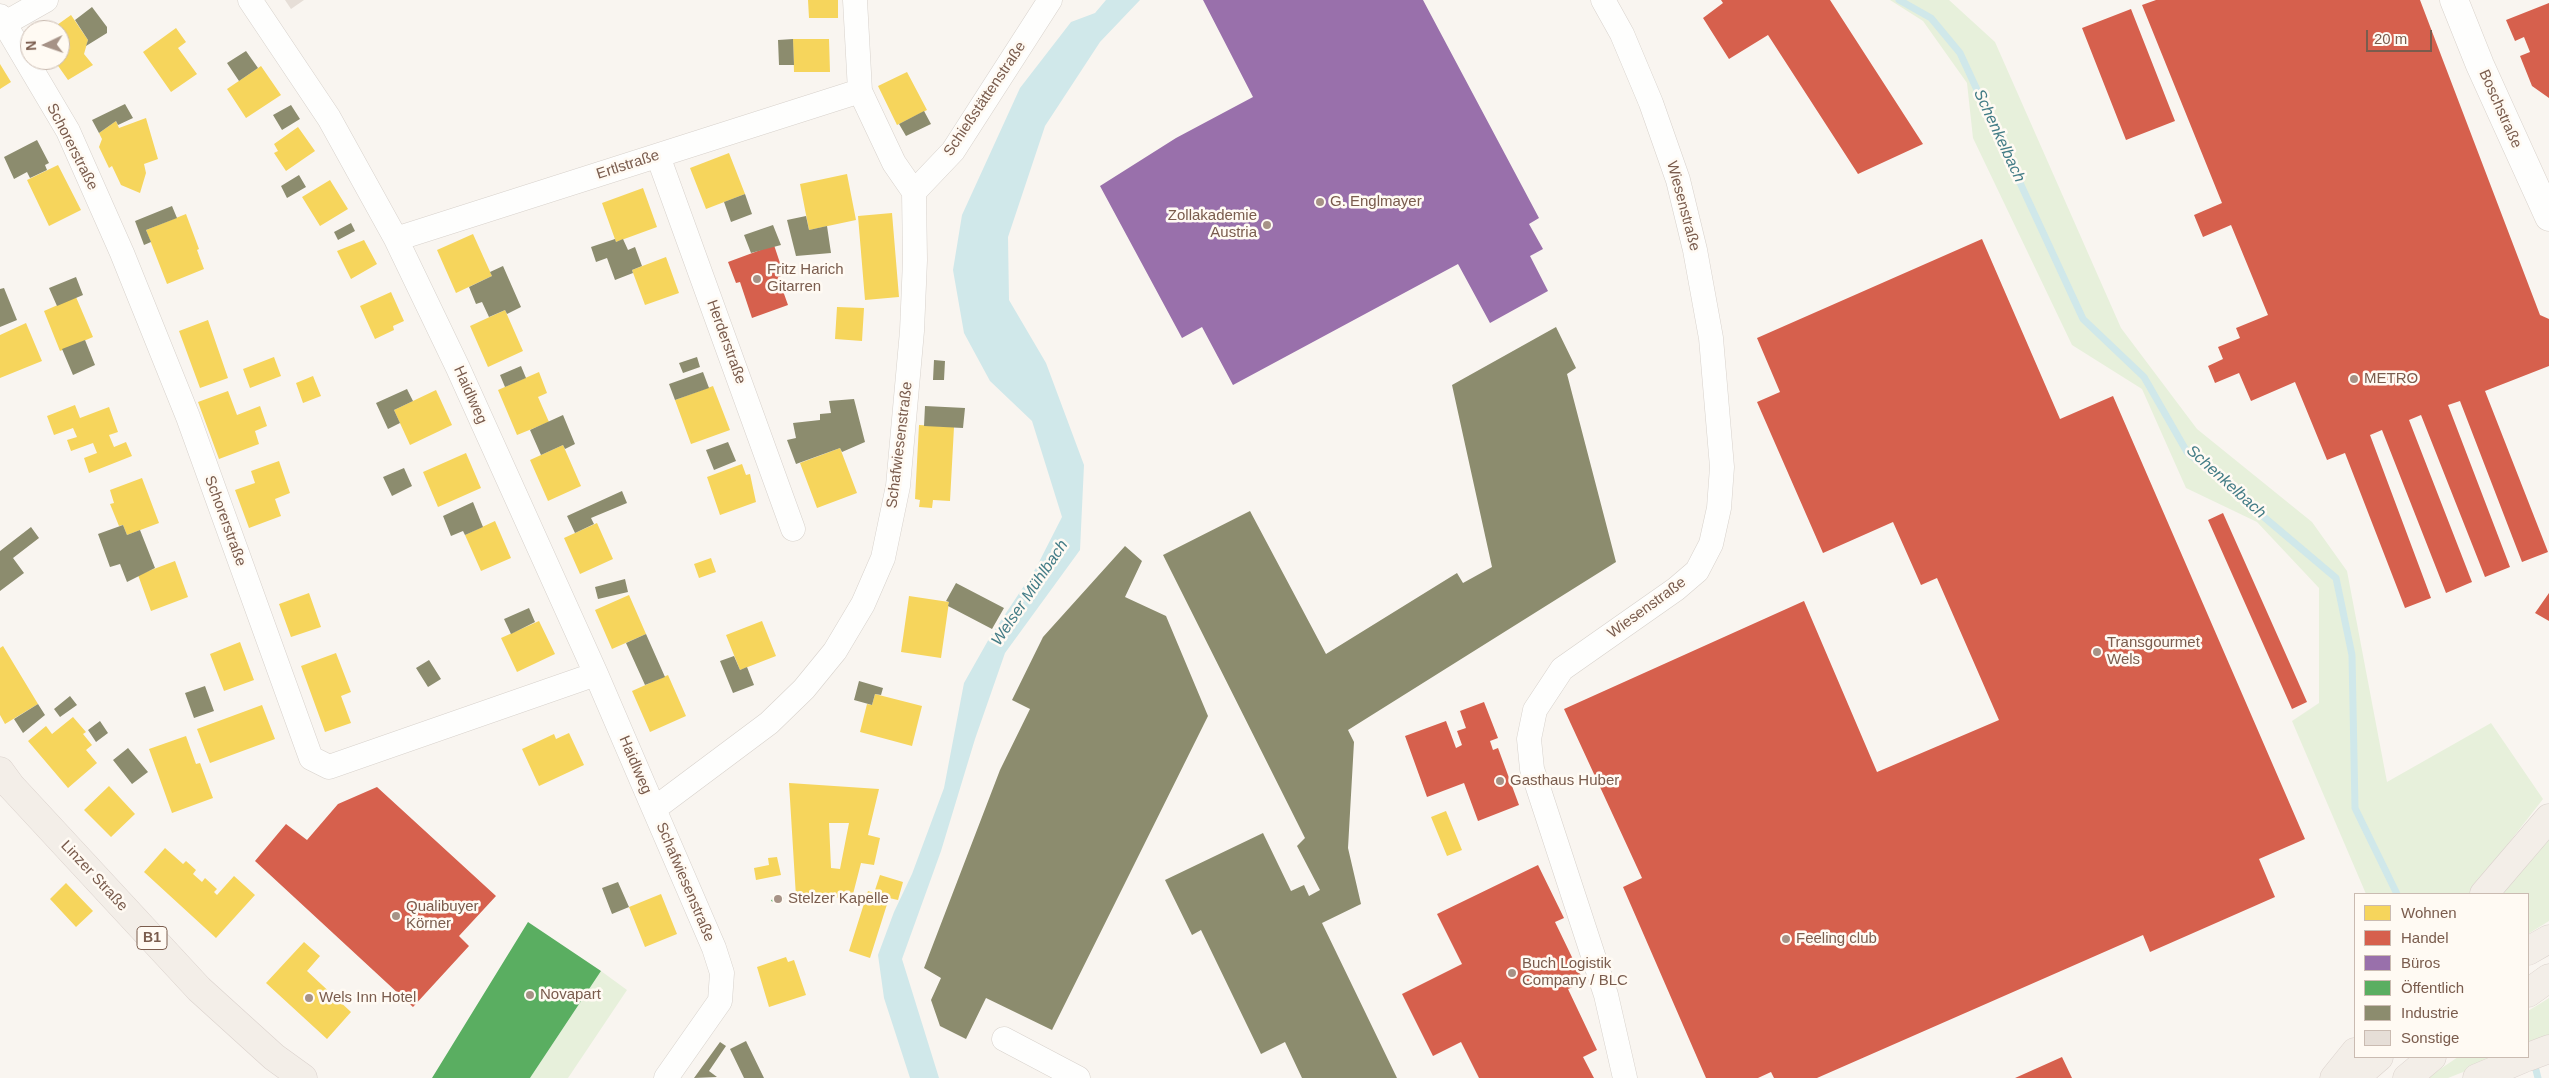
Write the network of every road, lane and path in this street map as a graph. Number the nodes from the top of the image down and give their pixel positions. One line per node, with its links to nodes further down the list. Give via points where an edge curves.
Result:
1 (46, 0): 7 (street)
2 (250, 0): 12 (street, Haidlweg, via 328,118)
3 (855, 0): 8 (street)
4 (1050, 0): 10 (street, Schießstättenstraße, via 953,151)
5 (1604, 0): 33 (street, Wiesenstraße, via 1622,34 1650,103 1680,189 1711,338 1722,467 1719,508 1711,544 1697,571 1562,669 1535,710 1530,739 1532,769 1606,994)
6 (2454, 0): 11 (main road, Boschstraße, via 2480,66)
7 (1, 22): 14 (street, Schorerstraße, via 68,131 122,253 188,417 311,758 329,767)
8 (860, 90): 9 (street, Ertlstraße); 10 (street, via 894,163)
9 (658, 156): 12 (street, Ertlstraße); 13 (street, Herderstraße)
10 (914, 192): 16 (street, Schafwiesenstraße, via 912,331 898,486 879,567 863,604 836,651 804,689 769,723)
11 (2549, 216)
12 (396, 238): 14 (street, Haidlweg)
13 (793, 529)
14 (596, 674): 16 (street, Haidlweg)
15 (4, 785): 30 (main road, Linzer Straße / B1, via 199,989 274,1057)
16 (654, 810): 31 (street, Schafwiesenstraße, via 722,973 720,1001)
17 (2549, 818): 18 (main road)
18 (2485, 893)
19 (2549, 939): 20 (main road)
20 (2529, 950)
21 (2549, 978): 22 (main road)
22 (2529, 992)
23 (1004, 1039): 32 (street)
24 (2549, 1048): 26 (main road)
25 (2354, 1053): 34 (main road)
26 (2529, 1057)
27 (2378, 1058): 35 (main road)
28 (2431, 1058): 36 (main road)
29 (2526, 1058): 37 (main road)
30 (303, 1078)
31 (666, 1078)
32 (1078, 1078)
33 (1625, 1078)
34 (2334, 1078)
35 (2355, 1078)
36 (2407, 1078)
37 (2476, 1078)

